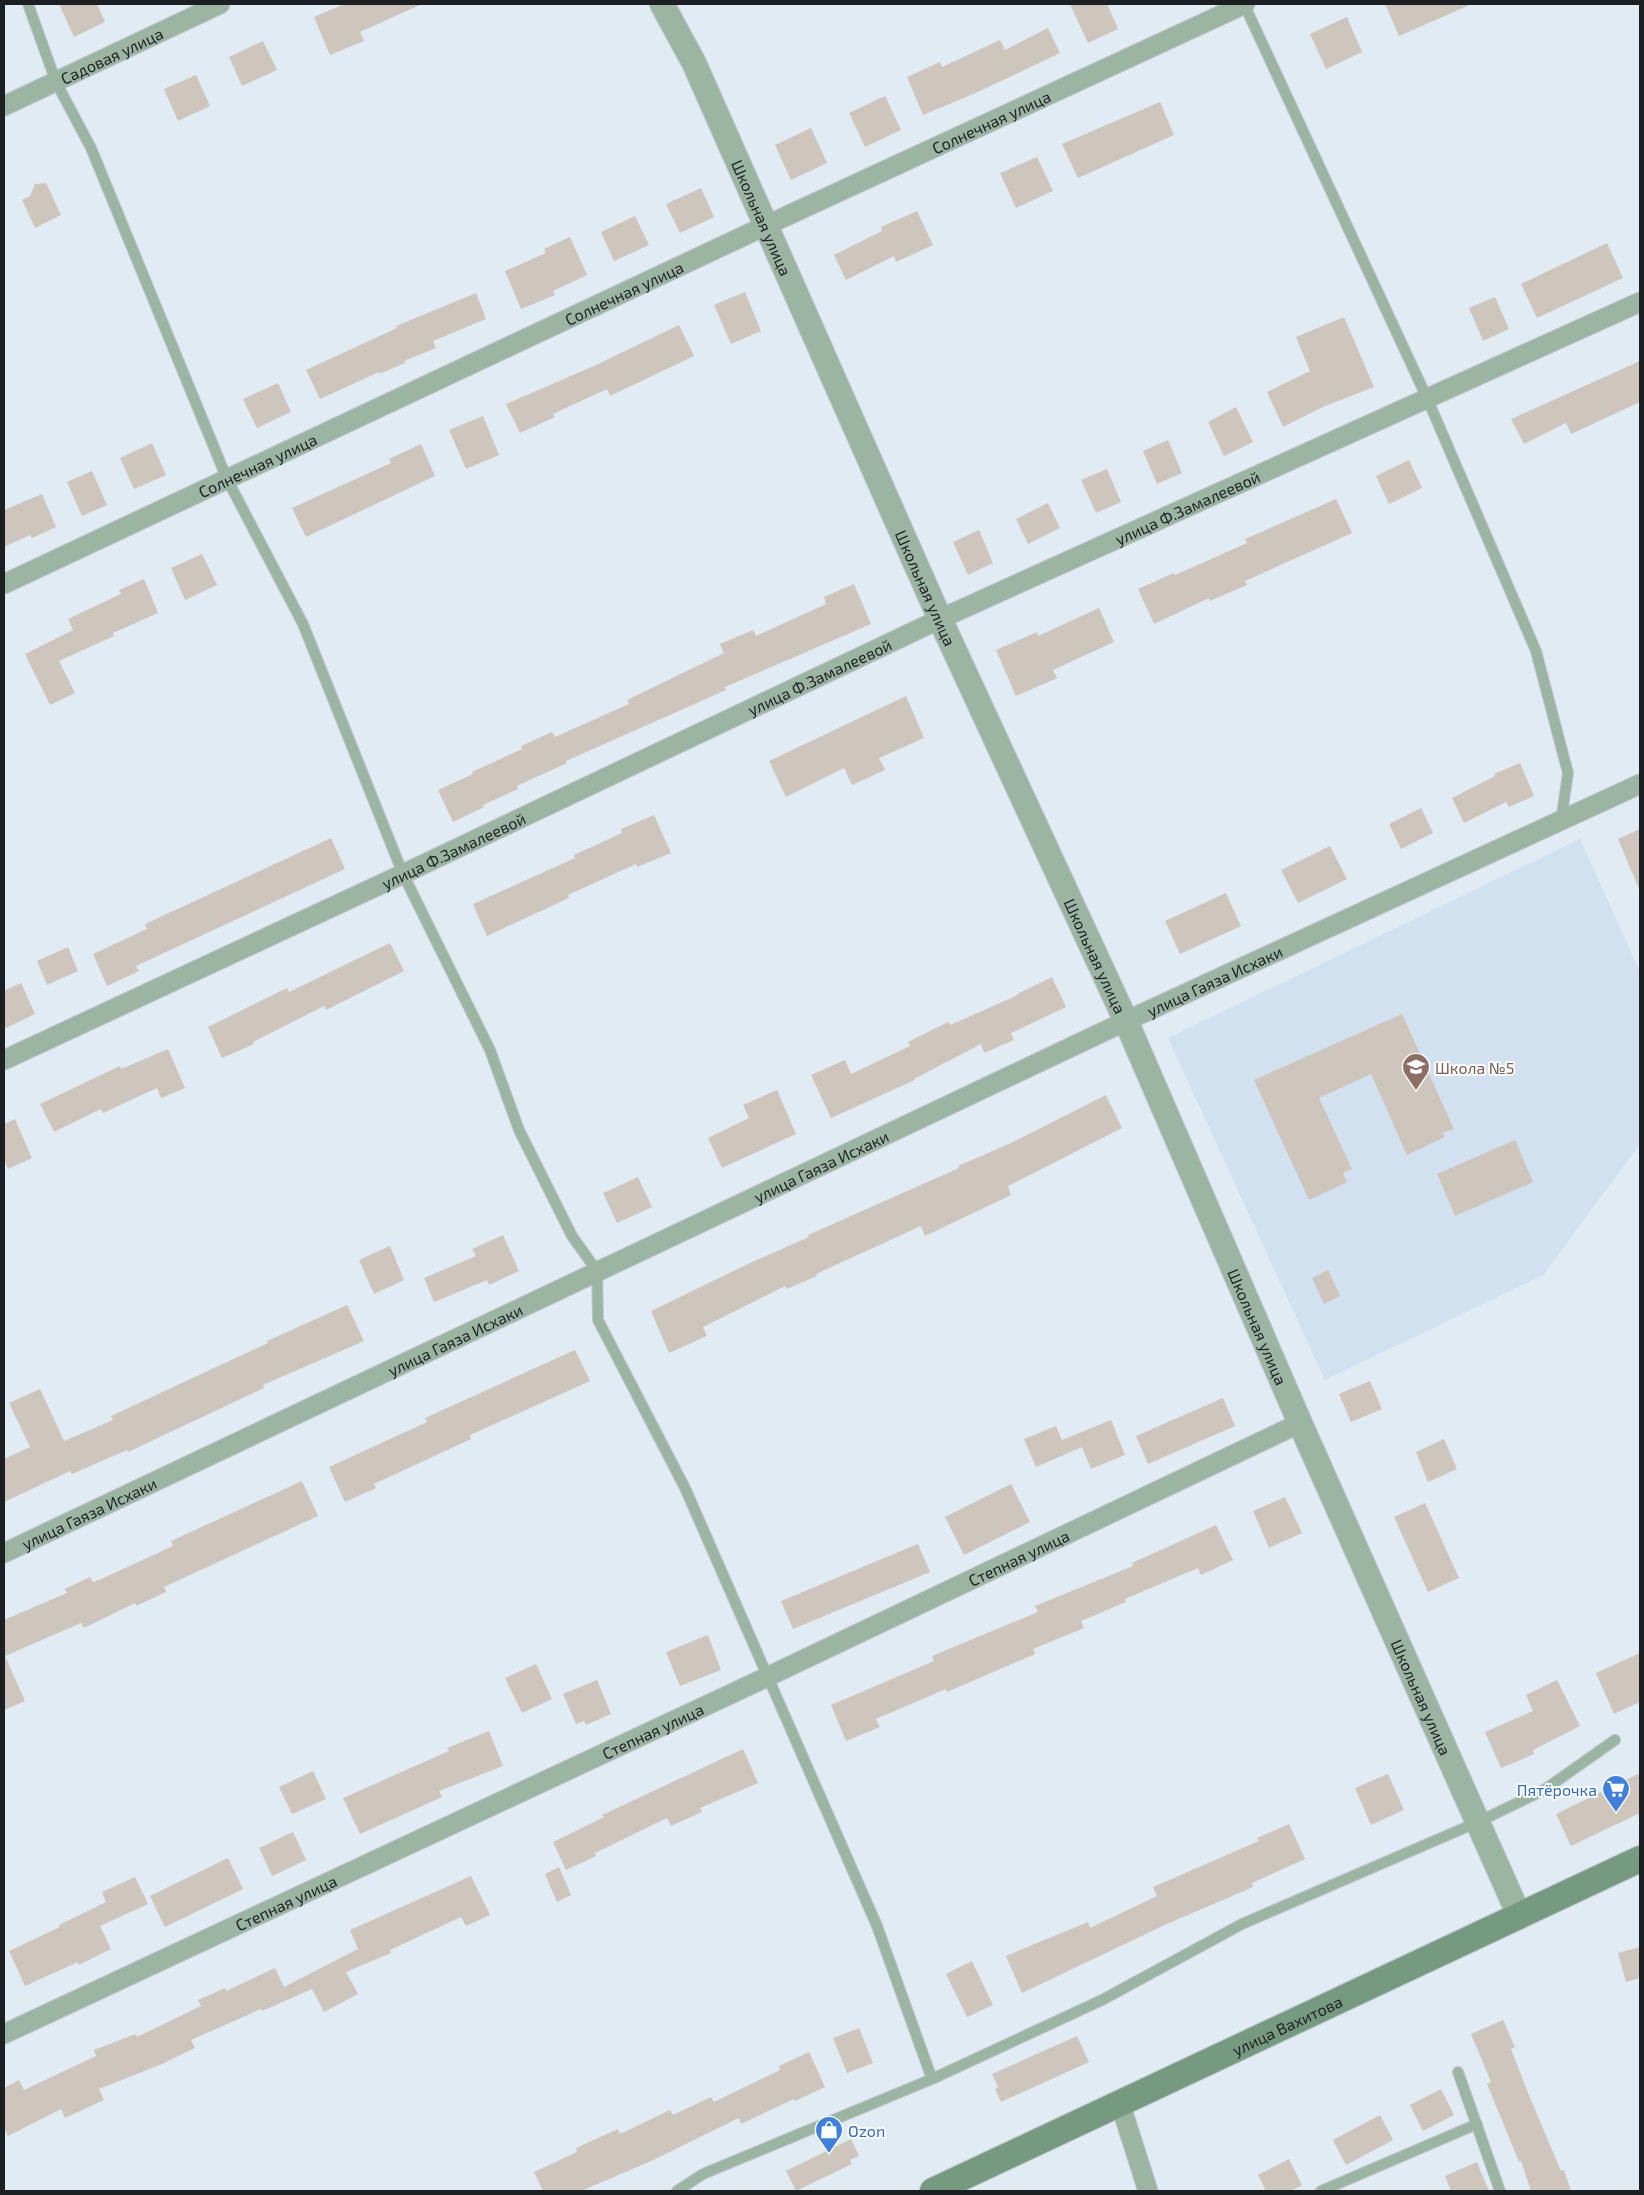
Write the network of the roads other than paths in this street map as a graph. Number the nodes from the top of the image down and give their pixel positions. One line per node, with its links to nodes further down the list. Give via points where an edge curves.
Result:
1 (28, 4): 5 (lane)
2 (220, 4): 5 (street, Садовая улица)
3 (662, 4): 7 (street, Школьная улица, via 694,63)
4 (1245, 4): 7 (street, Солнечная улица); 9 (lane)
5 (56, 82): 6 (street, Садовая улица); 10 (lane, via 91,148)
6 (4, 106)
7 (765, 226): 10 (street, Солнечная улица); 12 (street, Школьная улица)
8 (1640, 302): 9 (street, улица Ф.Замалеевой)
9 (1427, 398): 12 (street, улица Ф.Замалеевой); 14 (lane, via 1536,651 1568,773)
10 (227, 479): 11 (street, Солнечная улица); 15 (lane, via 303,624)
11 (4, 584)
12 (940, 619): 15 (street, улица Ф.Замалеевой); 16 (street, Школьная улица)
13 (1640, 784): 14 (street, улица Гаяза Исхаки)
14 (1561, 821): 16 (street, улица Гаяза Исхаки)
15 (404, 874): 17 (street, улица Ф.Замалеевой); 18 (lane, via 490,1050 519,1130 572,1236)
16 (1126, 1021): 18 (street, улица Гаяза Исхаки); 19 (street, Школьная улица)
17 (4, 1060)
18 (597, 1271): 20 (street, улица Гаяза Исхаки); 21 (lane, via 598,1320 685,1488)
19 (1300, 1423): 21 (street, Степная улица); 23 (street, Школьная улица)
20 (4, 1553)
21 (767, 1677): 26 (street, Степная улица); 28 (lane, via 877,1926)
22 (1615, 1740): 23 (lane, via 1544,1790)
23 (1478, 1822): 25 (street, Школьная улица); 28 (lane, via 1242,1924 1102,2000)
24 (1640, 1859): 25 (main road, улица Вахитова)
25 (1519, 1914): 29 (main road, улица Вахитова)
26 (4, 2034)
27 (1458, 2072): 30 (lane)
28 (932, 2079): 31 (lane, via 703,2174)
29 (1120, 2103): 32 (main road, улица Вахитова); 33 (street)
30 (1477, 2124): 34 (lane); 35 (lane)
31 (677, 2191)
32 (933, 2191)
33 (1148, 2191)
34 (1321, 2191)
35 (1500, 2191)

